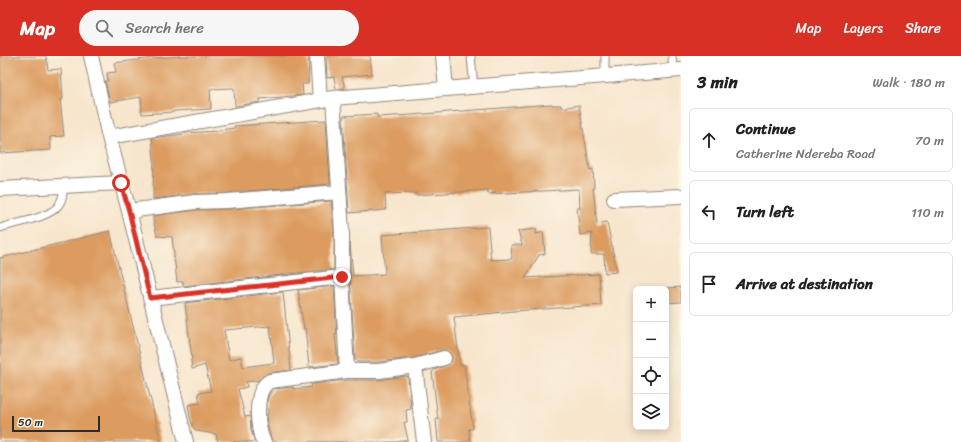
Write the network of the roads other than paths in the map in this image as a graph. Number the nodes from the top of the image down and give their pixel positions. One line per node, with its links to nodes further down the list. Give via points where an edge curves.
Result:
1 (317, 56): 11 (street)
2 (443, 56): 10 (street)
3 (471, 56): 9 (lane)
4 (605, 56): 8 (lane)
5 (672, 56): 7 (lane)
6 (94, 57): 12 (street)
7 (677, 71): 8 (street)
8 (605, 76): 9 (street)
9 (474, 88): 10 (street)
10 (446, 89): 11 (street)
11 (326, 99): 12 (street); 16 (street)
12 (109, 137): 13 (street)
13 (121, 183): 14 (street); 19 (street)
14 (64, 185): 15 (street); 20 (lane, via 61,202 49,214)
15 (0, 189)
16 (339, 192): 19 (street, via 228,202 195,202); 21 (street)
17 (681, 196): 18 (street)
18 (614, 199)
19 (129, 211): 22 (street)
20 (0, 228)
21 (342, 277): 22 (street); 25 (street)
22 (150, 298): 26 (street)
23 (444, 358): 24 (street)
24 (415, 366): 25 (street); 28 (street)
25 (347, 371): 27 (street, via 265,383 260,394 258,410 261,437)
26 (186, 442)
27 (264, 442)
28 (424, 442)

